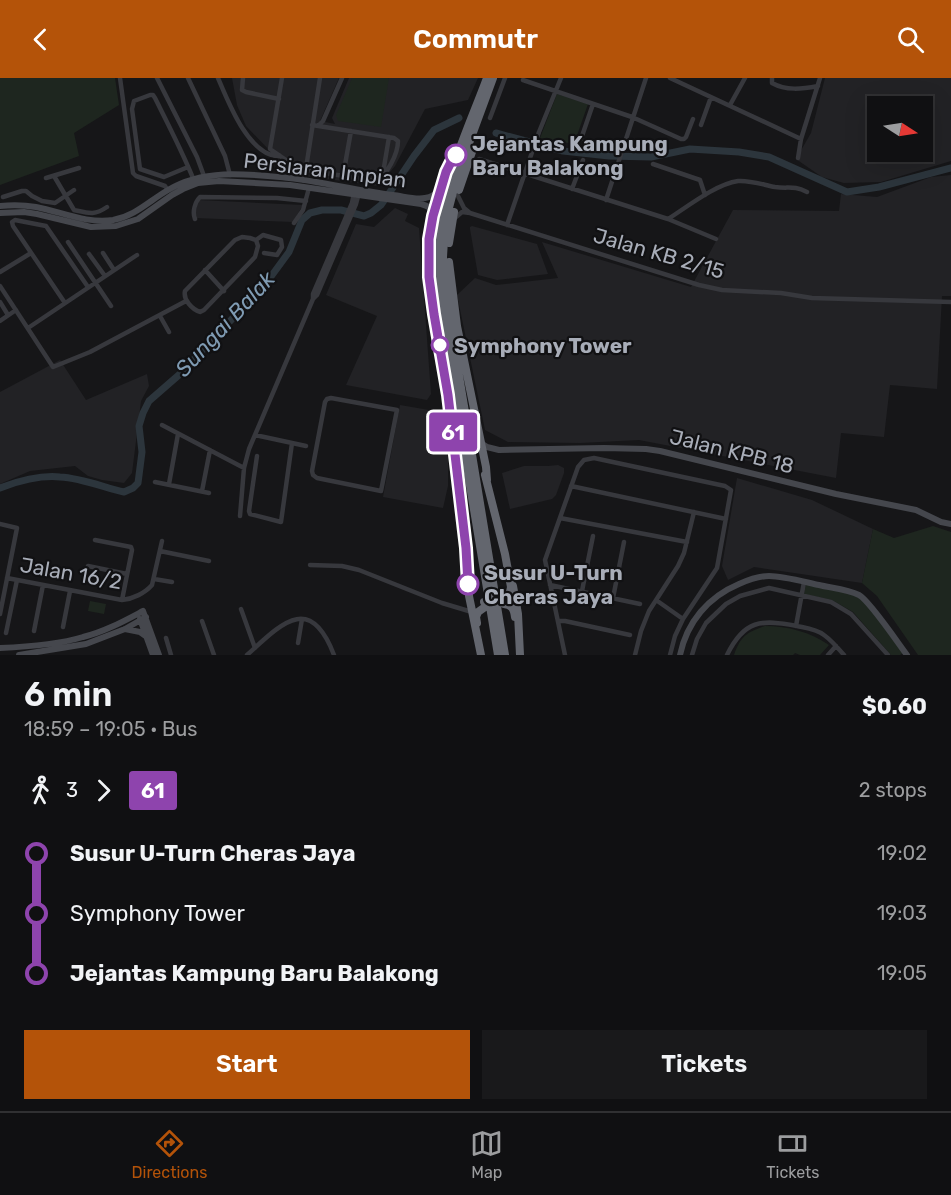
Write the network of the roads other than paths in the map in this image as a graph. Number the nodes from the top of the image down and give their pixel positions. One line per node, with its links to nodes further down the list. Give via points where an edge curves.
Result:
1 (120, 78): 60 (street, via 133,173)
2 (157, 78): 49 (street)
3 (188, 78): 47 (street)
4 (218, 78): 38 (street, via 247,136 267,153)
5 (243, 78): 22 (street, via 242,90)
6 (282, 78): 22 (street)
7 (320, 78): 31 (street)
8 (342, 78): 26 (street)
9 (487, 78): 37 (highway)
10 (494, 78): 23 (highway)
11 (505, 78): 28 (street)
12 (561, 78): 20 (street)
13 (646, 78): 27 (street)
14 (670, 78): 21 (street)
15 (745, 78): 25 (street)
16 (772, 78): 19 (street, via 772,83 787,88)
17 (820, 78): 19 (street)
18 (523, 80): 20 (street)
19 (818, 86): 36 (street)
20 (556, 92): 24 (street); 46 (street)
21 (711, 97): 25 (street); 30 (street)
22 (279, 99): 38 (street, via 270,149)
23 (484, 104): 66 (highway, via 481,126); 109 (highway, via 458,173 443,240 444,275)
24 (592, 104): 27 (street); 35 (street)
25 (730, 105): 36 (street)
26 (326, 115): 31 (street); 32 (street)
27 (632, 117): 29 (street, via 681,139 686,137); 69 (street)
28 (490, 118)
29 (693, 119)
30 (701, 125)
31 (315, 126): 32 (street); 45 (street)
32 (328, 128): 33 (street)
33 (351, 131): 34 (street); 50 (street)
34 (390, 137): 51 (street); 51 (street, via 398,141 398,146)
35 (581, 139)
36 (801, 139): 39 (street)
37 (458, 153): 57 (highway); 194 (highway, via 439,221 437,276)
38 (279, 155): 45 (street)
39 (798, 158)
40 (479, 159): 46 (street)
41 (583, 160): 58 (street)
42 (653, 164): 63 (street, via 700,180)
43 (188, 167): 43 (street, via 153,95 134,102 140,169 164,177); 53 (street)
44 (79, 168): 48 (street)
45 (305, 171): 50 (street); 54 (street)
46 (524, 174): 58 (street); 81 (street)
47 (230, 175): 49 (street, Persiaran Impian); 54 (street, Persiaran Impian)
48 (54, 176): 52 (street); 64 (street)
49 (204, 176): 53 (street, Persiaran Impian)
50 (343, 176): 51 (street, via 376,181)
51 (382, 176)
52 (46, 178)
53 (196, 181): 55 (street, Persiaran Impian); 60 (street, Persiaran Impian); 65 (street); 75 (street, Persiaran Impian, via 128,223 91,227)
54 (304, 181): 55 (street); 56 (street); 62 (street, Persiaran Impian)
55 (290, 185): 56 (street, Persiaran Impian)
56 (312, 188): 62 (street, Persiaran Impian); 70 (street)
57 (441, 189): 68 (street, Persiaran Impian, via 422,199); 76 (highway)
58 (572, 189): 69 (street)
59 (74, 190): 64 (street)
60 (168, 190): 75 (street, Persiaran Impian, via 125,217 92,221)
61 (807, 192): 63 (street, via 792,186 739,181)
62 (357, 193): 68 (street, Persiaran Impian); 112 (street)
63 (705, 195): 78 (street)
64 (66, 196): 67 (street, via 51,203 22,191); 75 (street)
65 (200, 196): 70 (street); 77 (street)
66 (458, 196): 74 (street); 79 (highway)
67 (3, 197)
68 (394, 198): 76 (street, Persiaran Impian, via 428,206)
69 (606, 200): 78 (street)
70 (306, 201): 80 (street)
71 (0, 206): 75 (street, Persiaran Impian, via 31,207)
72 (107, 207): 75 (street, via 93,214)
73 (0, 213): 75 (street, Persiaran Impian)
74 (471, 213): 79 (street, via 457,215); 81 (street, Jalan KB 2/15)
75 (72, 216)
76 (433, 216): 144 (highway, via 429,277 448,395)
77 (195, 219)
78 (668, 219): 82 (street)
79 (452, 221): 114 (highway, via 448,256 452,295)
80 (294, 223)
81 (507, 225): 100 (street, Jalan KB 2/15, via 722,290 812,298)
82 (716, 239)
83 (256, 240): 87 (street, via 263,236 281,240 277,255); 91 (street, via 236,240); 97 (street, via 255,257)
84 (68, 242): 94 (street)
85 (31, 253): 92 (street); 96 (street, via 13,225 15,220 46,226); 101 (street)
86 (103, 253): 90 (street)
87 (264, 253)
88 (89, 254): 93 (street)
89 (136, 255): 90 (street)
90 (114, 270): 93 (street)
91 (205, 270): 97 (street); 98 (street, via 185,291)
92 (0, 272)
93 (105, 276): 94 (street)
94 (96, 282): 96 (street); 102 (street)
95 (0, 286): 103 (street)
96 (88, 287): 101 (street)
97 (224, 291): 98 (street, via 200,312)
98 (186, 301): 105 (street)
99 (0, 302): 104 (street)
100 (951, 302)
101 (65, 303): 107 (street)
102 (111, 306)
103 (16, 310): 104 (street); 107 (street)
104 (8, 315): 106 (street)
105 (160, 316): 107 (street, via 53,367); 108 (street)
106 (0, 321)
107 (28, 328)
108 (169, 332)
109 (461, 389): 122 (highway, via 467,399); 195 (highway)
110 (162, 425): 111 (street)
111 (178, 434): 116 (street); 124 (street)
112 (255, 435): 113 (street); 121 (street)
113 (292, 443): 115 (street); 119 (street, via 281,522 250,514)
114 (481, 443): 117 (street, Jalan KPB 18); 120 (highway)
115 (306, 446)
116 (210, 450): 121 (street); 126 (street)
117 (499, 450): 120 (street, via 489,458); 133 (street, Jalan KPB 18, via 660,451 916,510)
118 (391, 455): 118 (street, via 397,410 327,399 313,475 381,491)
119 (257, 456)
120 (486, 467): 122 (highway)
121 (244, 468): 129 (street)
122 (487, 480): 140 (highway)
123 (155, 482): 124 (street)
124 (169, 484): 126 (street)
125 (571, 486): 128 (street); 130 (street); 131 (street, via 584,460 611,460 729,487)
126 (202, 491): 127 (street)
127 (209, 493)
128 (694, 512): 131 (street); 138 (street)
129 (240, 516)
130 (560, 518): 138 (street); 152 (street, via 545,560)
131 (726, 519): 169 (street, via 717,568)
132 (0, 524): 146 (street, via 17,528)
133 (951, 524)
134 (593, 536): 154 (street)
135 (95, 540): 145 (street, via 132,547)
136 (162, 541): 139 (street, Jalan 16/2)
137 (624, 542): 157 (street)
138 (687, 542): 159 (street, via 678,566)
139 (160, 551): 141 (street); 147 (street, Jalan 16/2)
140 (505, 554): 160 (highway, via 511,586); 185 (highway, via 516,599)
141 (209, 561)
142 (310, 565): 163 (street, via 351,567)
143 (88, 566): 145 (street)
144 (467, 567): 156 (highway); 161 (highway, via 474,598)
145 (127, 574): 158 (street)
146 (7, 578): 148 (street, Jalan 16/2); 166 (street)
147 (154, 579): 149 (street); 158 (street, Jalan 16/2, via 148,590)
148 (17, 580): 151 (street, Jalan 16/2); 176 (street)
149 (172, 582)
150 (804, 582): 155 (street); 186 (street, via 861,596); 199 (street, via 770,576 745,581 718,595 690,627)
151 (43, 585): 153 (street, Jalan 16/2); 175 (street)
152 (550, 585): 154 (street); 171 (street)
153 (70, 591): 158 (street, Jalan 16/2); 173 (street)
154 (582, 591): 157 (street)
155 (802, 595): 172 (street); 200 (street, via 769,588 740,596 706,623); 204 (street, via 831,602 851,614)
156 (470, 596): 163 (street); 165 (highway)
157 (613, 598): 162 (street)
158 (122, 600)
159 (656, 600): 169 (street); 197 (street)
160 (504, 601): 161 (highway, bridge); 185 (highway, via 514,611)
161 (485, 604): 184 (highway, via 476,617)
162 (640, 604)
163 (458, 607): 165 (street)
164 (241, 609): 183 (street)
165 (472, 612): 184 (highway)
166 (0, 614)
167 (142, 615): 174 (street); 178 (street); 182 (street, via 84,637); 189 (street)
168 (302, 619): 180 (street); 183 (street, via 280,626); 193 (street, via 314,622)
169 (683, 619): 198 (street)
170 (202, 621): 191 (street)
171 (558, 621): 177 (street); 196 (street)
172 (796, 626): 181 (street, via 823,634); 201 (street, via 754,624 737,638)
173 (63, 627)
174 (125, 628): 178 (street); 187 (street, via 86,644)
175 (34, 631)
176 (6, 633)
177 (630, 635)
178 (148, 638): 188 (street)
179 (166, 638): 190 (street)
180 (298, 643)
181 (836, 646): 202 (street); 203 (street)
182 (0, 648)
183 (255, 648): 192 (street)
184 (480, 651)
185 (520, 651)
186 (906, 654)
187 (20, 655)
188 (153, 655)
189 (159, 655)
190 (171, 655)
191 (214, 655)
192 (248, 655)
193 (334, 655)
194 (498, 655)
195 (505, 655)
196 (565, 655)
197 (635, 655)
198 (670, 655)
199 (680, 655)
200 (692, 655)
201 (727, 655)
202 (828, 655)
203 (844, 655)
204 (888, 655)

